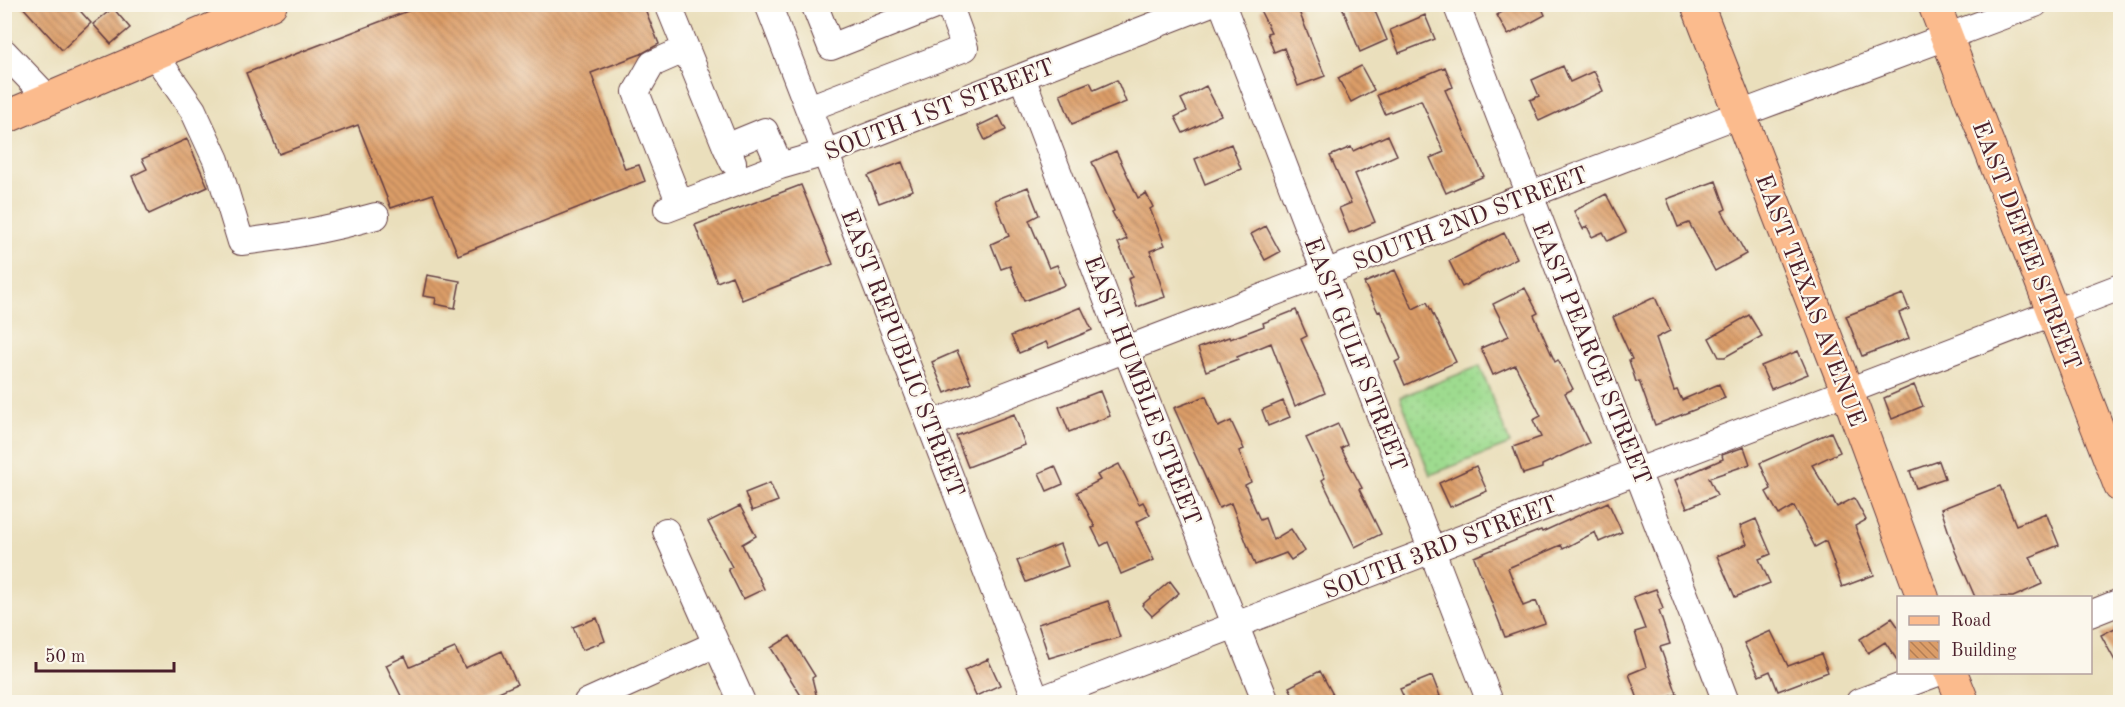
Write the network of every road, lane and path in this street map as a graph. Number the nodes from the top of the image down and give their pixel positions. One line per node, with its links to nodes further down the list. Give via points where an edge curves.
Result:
1 (668, 4): 14 (street)
2 (768, 4): 19 (street, EAST REPUBLIC STREET)
3 (814, 4): 4 (street, via 831,47)
4 (940, 4)
5 (949, 4): 19 (street, via 965,48)
6 (1209, 4): 17 (street, SOUTH 1ST STREET)
7 (1222, 4): 28 (street, EAST GULF STREET)
8 (1456, 4): 26 (street, EAST PEARCE STREET)
9 (1696, 4): 20 (main road, EAST TEXAS AVENUE)
10 (1934, 4): 13 (main road, EAST DEFEE STREET)
11 (2035, 4): 13 (street, SOUTH 2ND STREET)
12 (266, 5): 16 (main road)
13 (1947, 38): 20 (street, SOUTH 2ND STREET); 30 (main road, EAST DEFEE STREET)
14 (686, 49): 22 (street); 25 (street, SOUTH 1ST STREET, via 652,64 636,92 674,207)
15 (4, 52): 18 (street)
16 (154, 54): 18 (main road); 27 (street, via 193,111 216,160 241,242 321,231)
17 (1022, 77): 23 (street, SOUTH 1ST STREET); 31 (street, EAST HUMBLE STREET)
18 (49, 99): 21 (main road)
19 (809, 108): 23 (street, EAST REPUBLIC STREET)
20 (1740, 114): 26 (street, SOUTH 2ND STREET); 32 (main road, EAST TEXAS AVENUE)
21 (4, 117)
22 (726, 147): 24 (street, via 765,131); 25 (street)
23 (825, 153): 24 (street, SOUTH 1ST STREET); 33 (street, EAST REPUBLIC STREET)
24 (780, 166): 25 (street, SOUTH 1ST STREET)
25 (740, 181)
26 (1529, 195): 28 (street, SOUTH 2ND STREET); 34 (street, EAST PEARCE STREET)
27 (376, 216)
28 (1324, 274): 31 (street, SOUTH 2ND STREET); 37 (street, EAST GULF STREET)
29 (2121, 287): 30 (street, SOUTH 3RD STREET)
30 (2052, 313): 32 (street, SOUTH 3RD STREET); 35 (main road, EAST DEFEE STREET)
31 (1126, 350): 33 (street, SOUTH 2ND STREET); 41 (street, EAST HUMBLE STREET)
32 (1847, 391): 34 (street, SOUTH 3RD STREET); 38 (main road, EAST TEXAS AVENUE)
33 (931, 424): 48 (street, EAST REPUBLIC STREET)
34 (1639, 471): 37 (street, SOUTH 3RD STREET); 51 (street, EAST PEARCE STREET)
35 (2121, 486)
36 (666, 531): 42 (street)
37 (1432, 550): 41 (street, SOUTH 3RD STREET); 50 (street, EAST GULF STREET)
38 (1923, 596)
39 (2121, 602): 40 (street)
40 (2092, 614)
41 (1236, 625): 48 (street, SOUTH 3RD STREET); 49 (street, EAST HUMBLE STREET)
42 (716, 644): 46 (street); 47 (street)
43 (1936, 674): 45 (street)
44 (1952, 674): 53 (main road)
45 (1897, 696): 52 (street)
46 (587, 702)
47 (742, 702)
48 (1036, 702)
49 (1266, 702)
50 (1490, 702)
51 (1726, 702)
52 (1859, 702)
53 (1963, 702)

